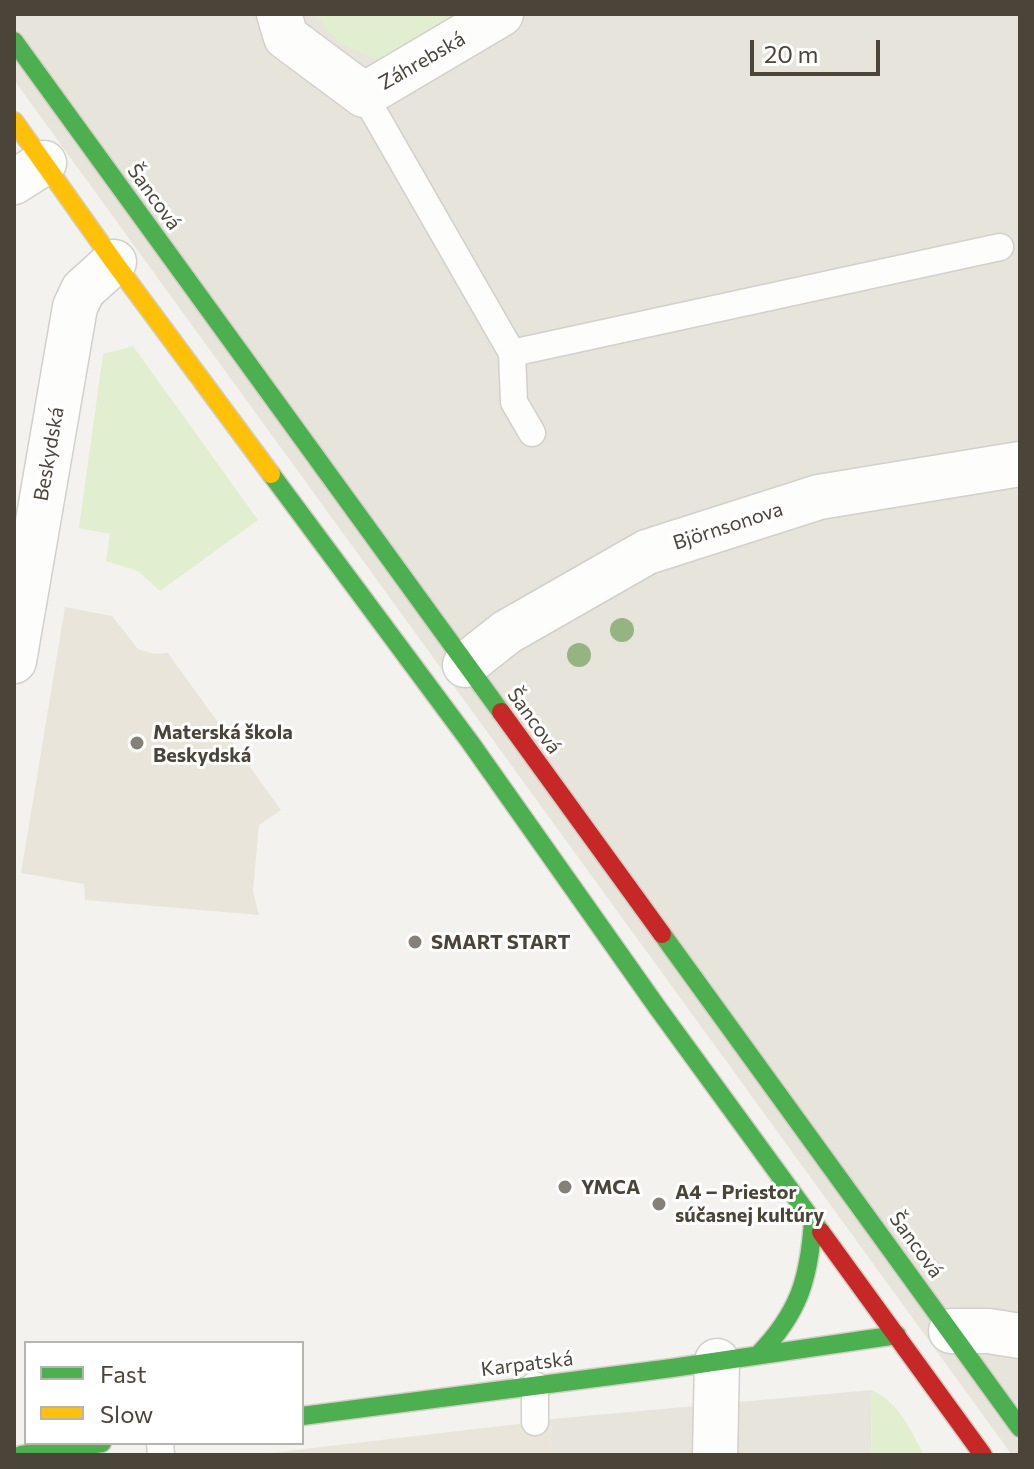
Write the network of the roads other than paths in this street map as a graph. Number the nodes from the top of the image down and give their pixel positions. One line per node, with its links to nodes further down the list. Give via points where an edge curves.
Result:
1 (279, 14): 4 (street, Záhrebská, via 286,37)
2 (501, 14): 4 (street, Záhrebská)
3 (14, 41): 13 (main road, Šancová)
4 (364, 95): 9 (lane)
5 (14, 121): 6 (main road)
6 (29, 172): 8 (main road)
7 (1000, 247): 9 (lane)
8 (114, 262): 12 (street, Beskydská, via 83,290 75,307); 14 (main road, via 470,742)
9 (512, 353): 10 (lane, via 514,402)
10 (532, 433)
11 (1020, 464): 13 (street, Björnsonova, via 819,497 647,552 507,632)
12 (14, 661)
13 (465, 665): 15 (main road, Šancová)
14 (813, 1222): 16 (main road); 18 (main road, via 804,1289 782,1331)
15 (951, 1331): 16 (main road, Karpatská); 17 (street); 22 (main road, Šancová)
16 (897, 1335): 18 (main road, Karpatská); 26 (main road)
17 (1020, 1336)
18 (737, 1358): 19 (main road, Karpatská); 25 (street)
19 (535, 1385): 20 (main road, Karpatská); 21 (lane)
20 (304, 1416)
21 (535, 1422)
22 (1020, 1428)
23 (88, 1445): 24 (main road)
24 (21, 1455)
25 (715, 1455)
26 (983, 1455)

